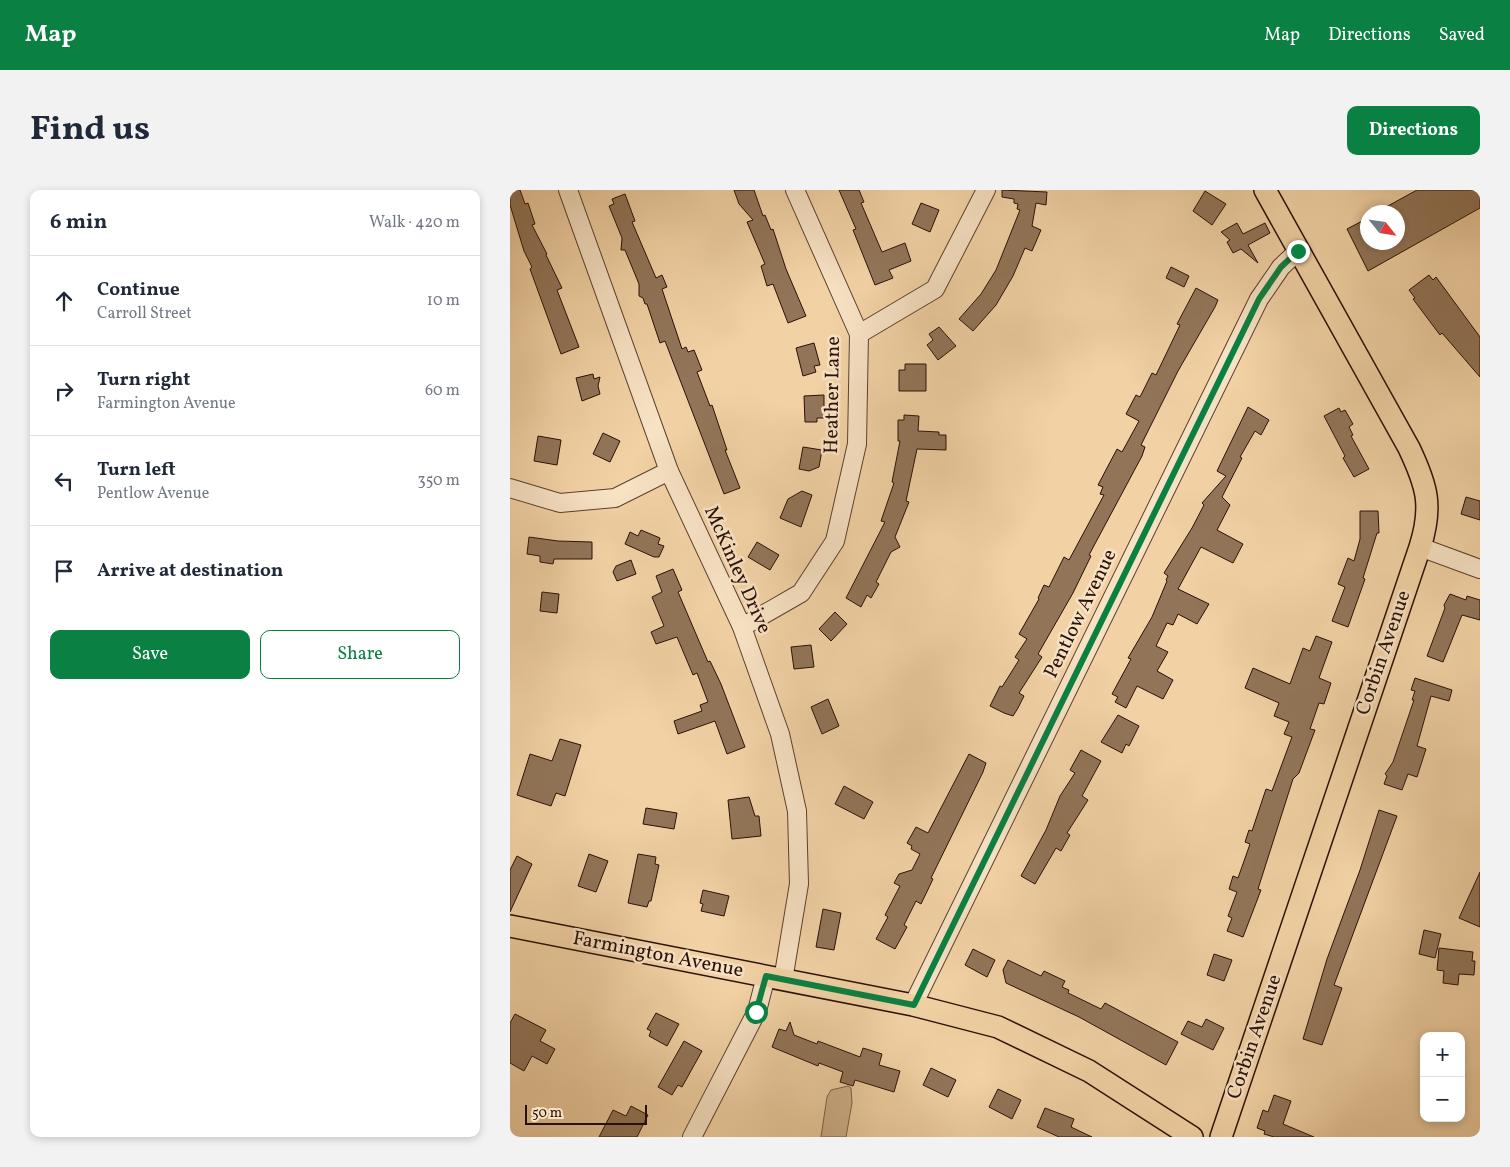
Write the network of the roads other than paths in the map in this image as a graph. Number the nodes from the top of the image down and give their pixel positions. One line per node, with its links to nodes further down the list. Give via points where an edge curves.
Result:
1 (568, 190): 7 (street, McKinley Drive)
2 (795, 190): 6 (street, Heather Lane)
3 (986, 190): 6 (street, via 935,289)
4 (1265, 190): 5 (main road, Corbin Avenue)
5 (1298, 251): 9 (main road, Corbin Avenue, via 1422,476 1428,508); 14 (street, Pentlow Avenue, via 1281,267 1259,299)
6 (859, 334): 11 (street, Heather Lane, via 858,444 835,541 801,593)
7 (669, 471): 8 (street, via 615,498 560,503); 11 (street, McKinley Drive)
8 (510, 488)
9 (1420, 548): 10 (street); 17 (main road, Corbin Avenue)
10 (1480, 569)
11 (742, 627): 13 (street, McKinley Drive, via 780,734 797,812 799,884)
12 (510, 926): 13 (main road, Farmington Avenue)
13 (775, 978): 14 (main road, Farmington Avenue); 15 (street, McKinley Drive)
14 (914, 1005): 16 (main road, Farmington Avenue, via 998,1027 1089,1071)
15 (692, 1137)
16 (1192, 1137)
17 (1221, 1137)

